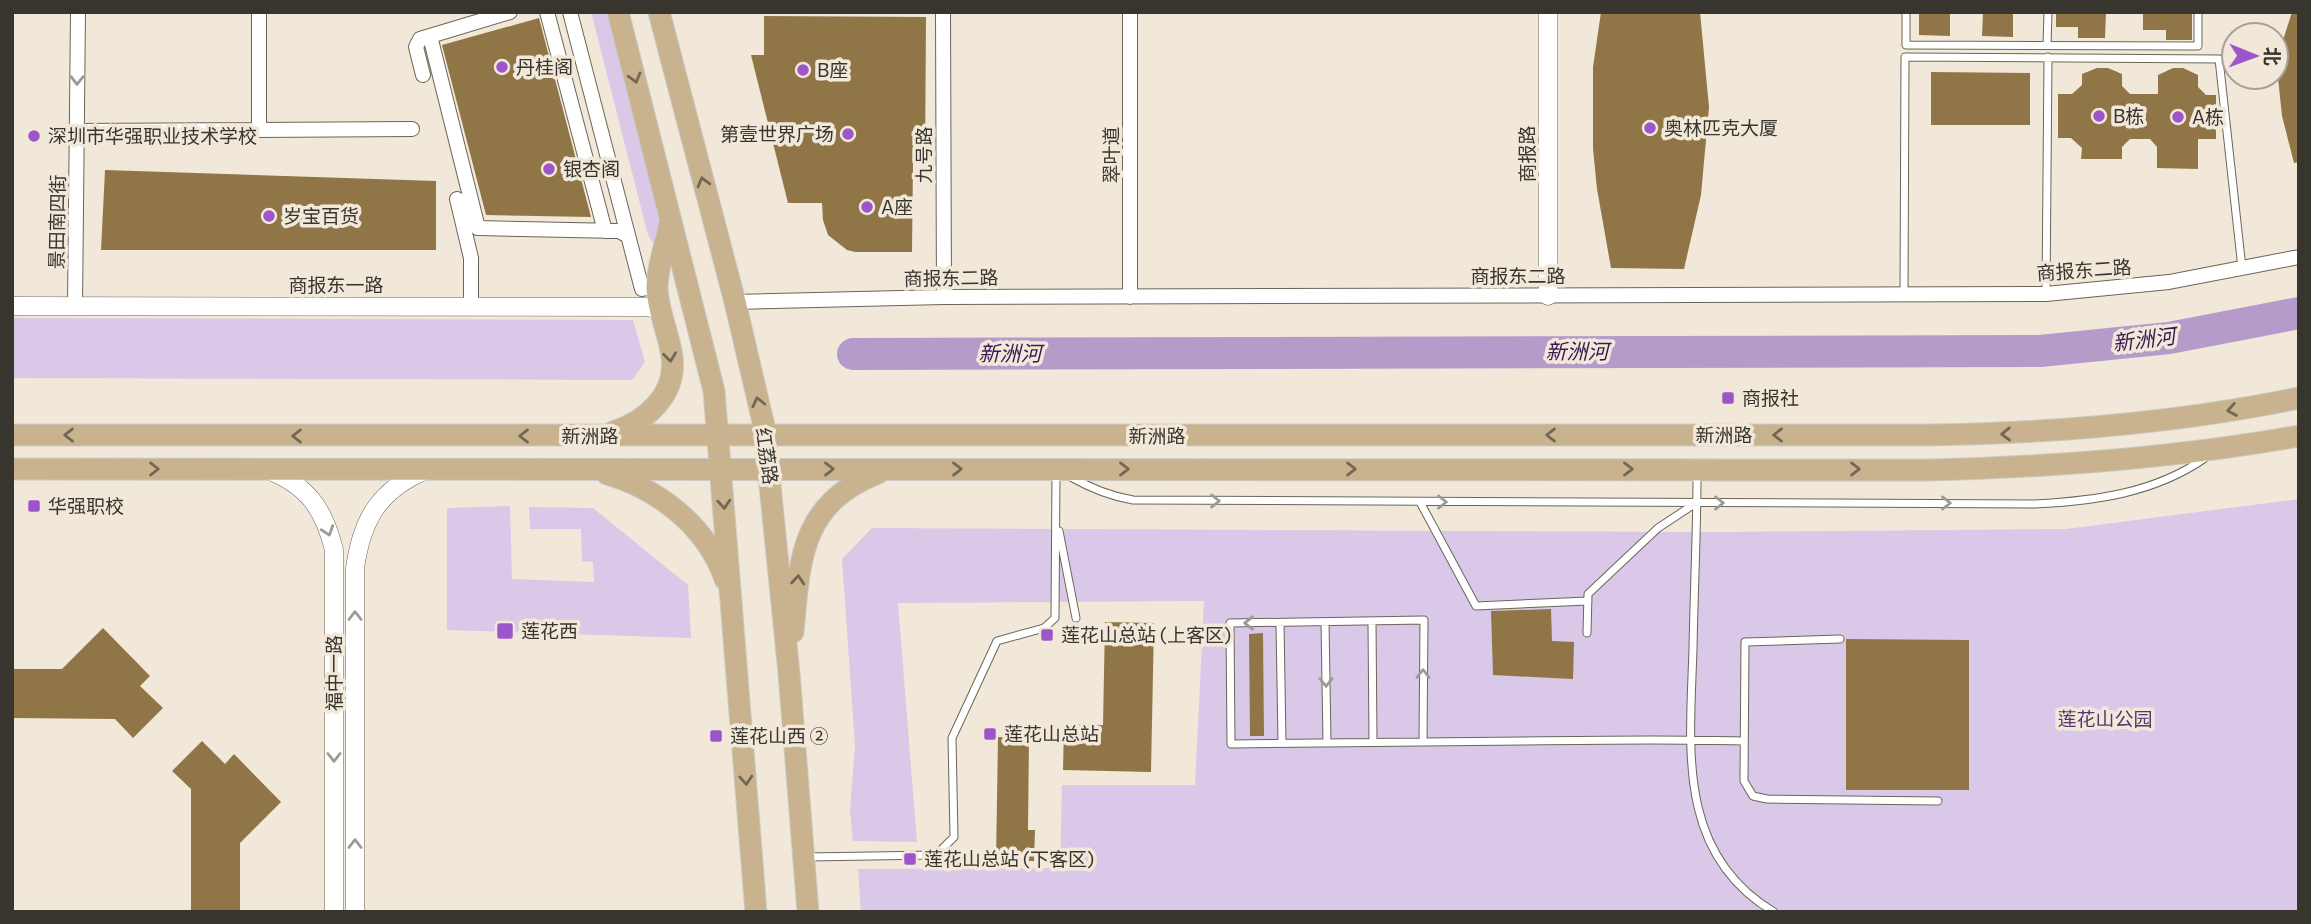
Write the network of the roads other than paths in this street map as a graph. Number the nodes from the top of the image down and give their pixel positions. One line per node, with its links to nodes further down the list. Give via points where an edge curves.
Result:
1 (78, 12): 20 (street, 景田南四街, one-way to 20)
2 (260, 12): 18 (street)
3 (510, 12): 14 (street, via 485,25)
4 (547, 12): 24 (street)
5 (570, 12): 25 (street)
6 (618, 12): 22 (main road, one-way to 22)
7 (659, 12): 34 (main road, 红荔路, one-way to 7)
8 (943, 12): 32 (street, 九号路)
9 (1130, 12): 33 (street, 翠叶道)
10 (1548, 12): 31 (street, 商报路)
11 (1906, 12): 15 (lane, via 1906,45)
12 (2048, 12): 15 (lane)
13 (2199, 12): 15 (lane, via 2198,46)
14 (430, 36): 17 (street, via 420,39 416,47); 23 (street)
15 (2048, 46)
16 (2048, 57): 27 (lane, via 2218,59); 29 (lane); 30 (lane, via 1905,57)
17 (423, 75)
18 (259, 130): 19 (street); 20 (street)
19 (412, 130)
20 (77, 131): 36 (street, 景田南四街)
21 (457, 199): 37 (street, via 471,258)
22 (671, 218): 28 (main road); 42 (main road, via 709,365)
23 (478, 228): 24 (street); 37 (street)
24 (605, 231): 25 (street)
25 (628, 236): 28 (street)
26 (2299, 257): 27 (street, 商报东二路)
27 (2242, 269): 29 (street, 商报东二路, via 2120,288)
28 (650, 287): 38 (main road)
29 (2046, 293): 30 (street, 商报东二路)
30 (1904, 295): 31 (street, 商报东二路)
31 (1548, 296): 33 (street, 商报东二路)
32 (944, 297): 33 (street, 商报东二路); 34 (street, 商报东二路)
33 (1130, 297)
34 (735, 302): 43 (main road, 红荔路, one-way to 34)
35 (12, 306): 36 (street, 商报东一路)
36 (75, 306): 37 (street, 商报东一路)
37 (473, 307): 38 (street, 商报东一路)
38 (660, 309): 41 (main road, one-way to 41, via 672,359 663,397 634,424)
39 (2299, 398): 43 (main road, 新洲路, one-way to 43, via 2122,425 2018,434)
40 (12, 435): 41 (main road, 新洲路, one-way to 40)
41 (593, 436): 42 (main road, 新洲路)
42 (719, 436): 43 (main road, 新洲路); 50 (main road)
43 (765, 436): 53 (main road, 红荔路)
44 (2299, 436): 45 (main road, 新洲路)
45 (2217, 449): 54 (main road, 新洲路, one-way to 45, via 2020,468); 56 (lane, one-way to 45, via 2080,502 2120,495 2184,473)
46 (12, 469): 47 (main road, 新洲路, one-way to 47)
47 (265, 469): 48 (main road, 新洲路); 75 (street, 福中一路, one-way to 75, via 300,487 313,500 324,517 334,550)
48 (430, 469): 49 (main road, 新洲路); 76 (street, 福中一路, one-way to 48, via 358,545 373,510 388,493 405,479)
49 (581, 469): 50 (main road, 新洲路); 58 (main road, via 635,484 680,513 709,547)
50 (722, 469): 53 (main road, 新洲路); 58 (main road, one-way to 58)
51 (889, 469): 52 (main road, 新洲路, one-way to 52); 53 (main road, 新洲路, one-way to 51); 66 (main road, one-way to 51, via 799,565 816,519 858,481)
52 (1055, 469): 54 (main road, 新洲路, one-way to 54); 55 (lane, one-way to 55, via 1094,490 1133,500); 57 (lane)
53 (770, 470): 66 (main road, 红荔路)
54 (1697, 470): 56 (lane)
55 (1420, 502): 56 (lane, one-way to 56); 59 (lane, via 1476,606)
56 (1697, 503): 59 (lane, via 1658,528 1588,594); 67 (lane)
57 (1056, 513): 60 (lane); 74 (lane, via 1055,618 1044,628 997,641 952,738 954,837 936,855)
58 (732, 598): 77 (main road, one-way to 77)
59 (1588, 601): 64 (lane)
60 (1076, 618)
61 (1325, 622): 62 (lane); 63 (lane); 72 (lane, one-way to 72)
62 (1372, 622): 69 (lane); 70 (lane, one-way to 62, via 1424,620)
63 (1280, 623): 71 (lane); 71 (lane, one-way to 71, via 1230,623 1231,744)
64 (1587, 633)
65 (1840, 639): 68 (lane, via 1745,642)
66 (789, 673): 74 (main road, 红荔路)
67 (1690, 739): 68 (lane); 70 (lane); 79 (lane, via 1693,790 1713,848 1743,891)
68 (1743, 741): 73 (lane, via 1744,781 1753,796)
69 (1373, 742): 70 (lane); 72 (lane)
70 (1423, 742)
71 (1282, 743): 72 (lane)
72 (1327, 743)
73 (1938, 801)
74 (804, 857): 78 (main road, 红荔路)
75 (334, 912)
76 (355, 912)
77 (756, 912)
78 (808, 912)
79 (1774, 912)

